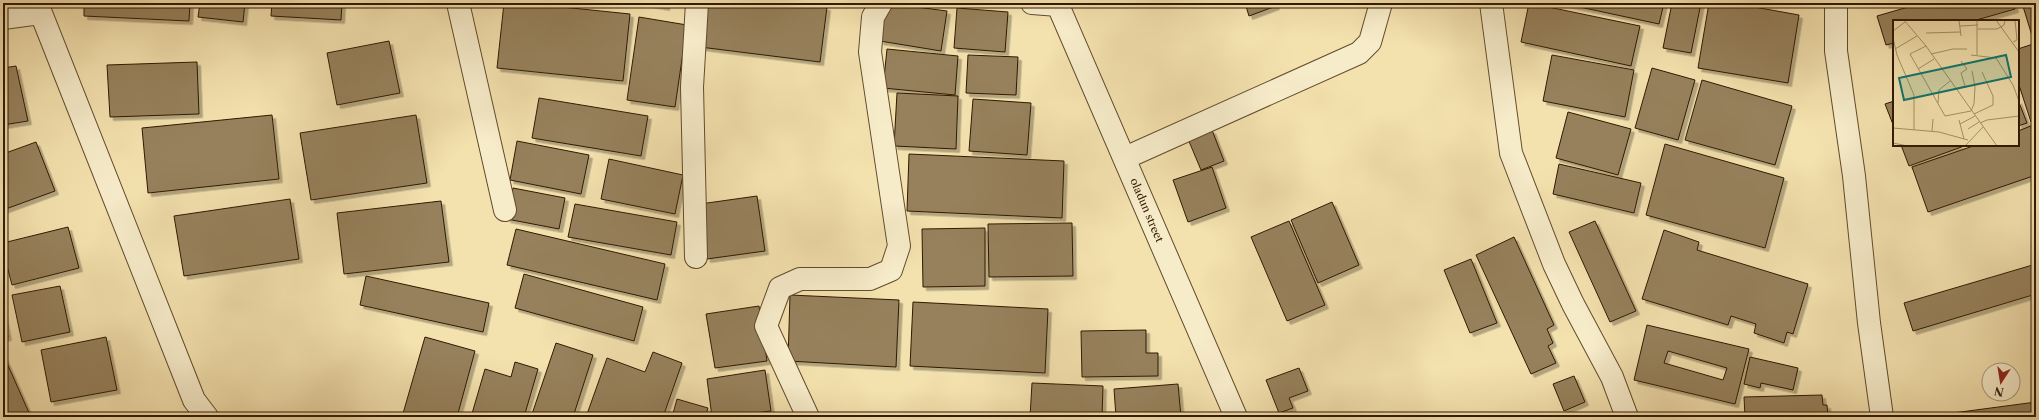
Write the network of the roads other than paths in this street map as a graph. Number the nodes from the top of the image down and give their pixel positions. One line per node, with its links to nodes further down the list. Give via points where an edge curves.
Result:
1 (458, 3): 12 (street)
2 (697, 3): 13 (street, via 692,87)
3 (881, 3): 15 (street, via 873,17 870,52 899,246 891,270 870,279 800,279 780,288 766,326)
4 (1032, 3): 8 (street)
5 (1381, 3): 11 (street, via 1370,42 1359,53)
6 (1492, 3): 17 (street, via 1511,153 1554,264 1612,377)
7 (1836, 3): 18 (street, via 1836,51 1854,176 1869,323)
8 (1058, 4): 11 (street, oladun street)
9 (38, 8): 10 (street); 14 (street, via 194,400)
10 (3, 18)
11 (1125, 158): 16 (street, oladun street)
12 (505, 210)
13 (696, 257)
14 (207, 417)
15 (808, 417)
16 (1236, 417)
17 (1627, 417)
18 (1882, 417)

